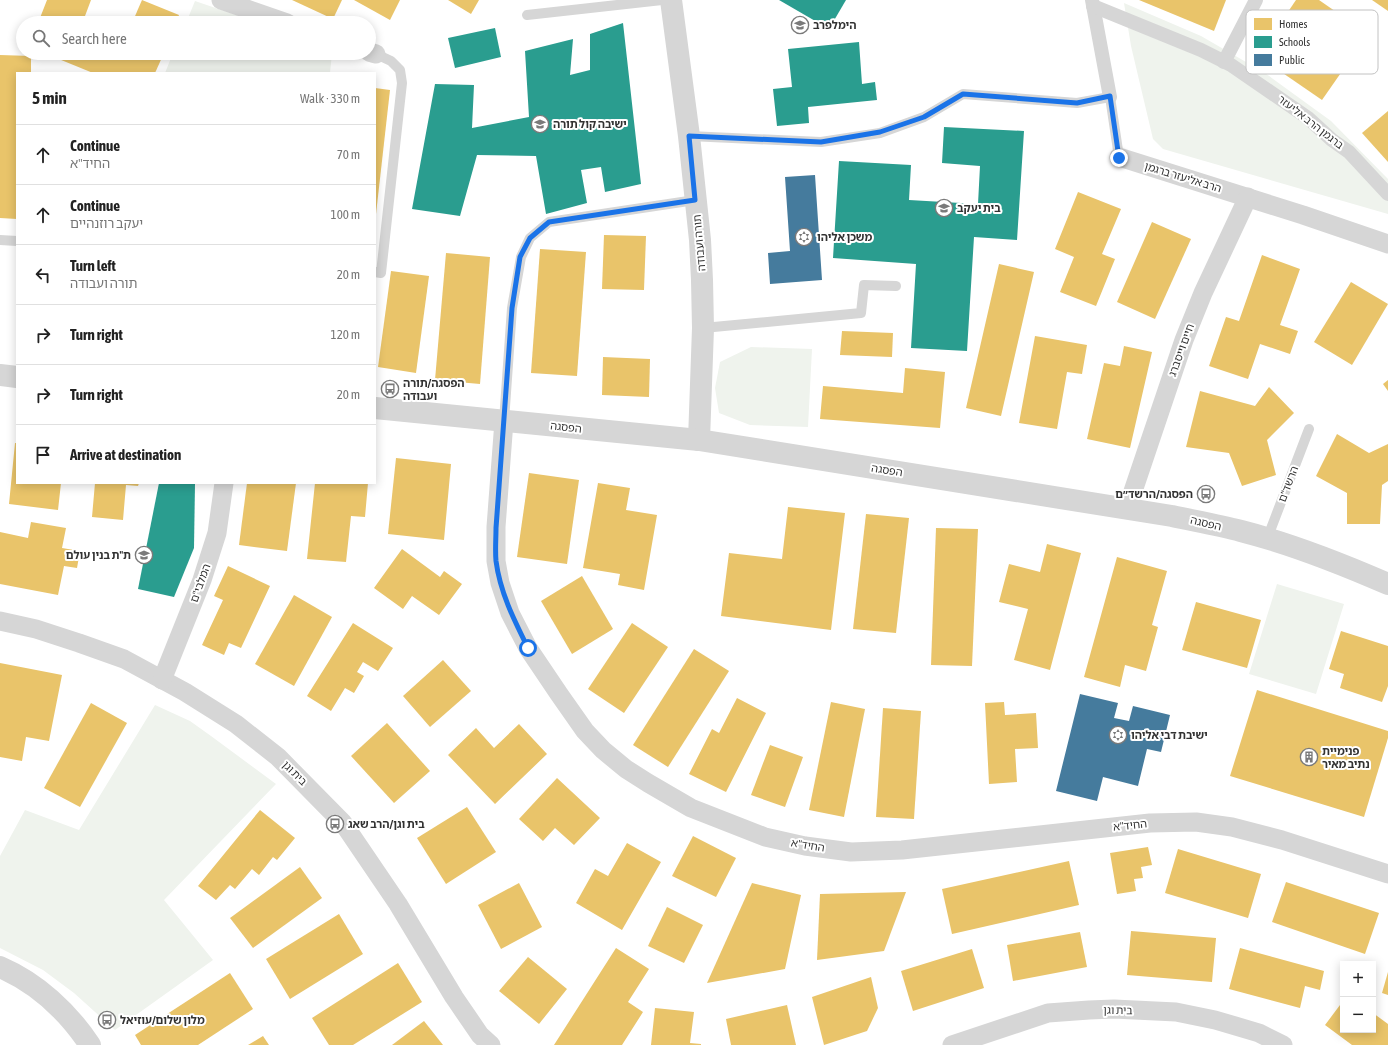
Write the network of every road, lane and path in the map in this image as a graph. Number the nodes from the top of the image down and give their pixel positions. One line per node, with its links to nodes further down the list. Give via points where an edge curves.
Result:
1 (221, 0): 8 (street)
2 (662, 0): 7 (lane)
3 (671, 0): 13 (street, תורה ועבודה)
4 (1256, 0): 6 (street)
5 (1093, 3): 11 (street, ברגמן הרב אליעזר); 12 (street, ברגמן הרב אליעזר)
6 (1251, 10)
7 (527, 15)
8 (267, 16)
9 (1246, 19): 11 (street)
10 (376, 54): 21 (lane, via 391,61 400,70 402,83)
11 (1224, 62): 15 (street, ברגמן הרב אליעזר, via 1308,118 1349,152)
12 (1110, 96): 13 (lane, via 1077,103 963,94 924,117 880,132 821,142); 14 (lane)
13 (689, 136): 17 (street, תורה ועבודה)
14 (1119, 158): 16 (street, הרב אליעזר ברגמן)
15 (1388, 194)
16 (1248, 197): 20 (street); 31 (street, חיים וייסברג, via 1184,340)
17 (695, 200): 23 (street, תורה ועבודה, via 700,240); 27 (lane, via 549,222 530,238 520,257 512,308)
18 (0, 240): 19 (lane)
19 (16, 241)
20 (1388, 244)
21 (378, 273)
22 (896, 286): 23 (lane, via 864,285 861,313)
23 (703, 328): 29 (street, תורה ועבודה)
24 (0, 375): 25 (street)
25 (16, 377)
26 (376, 408): 27 (street, הפסגה)
27 (504, 421): 29 (street, הפסגה); 36 (street, החיד"א, via 496,561 510,613 528,648 585,731 626,769 691,808 765,837 851,852 902,850 1150,823 1196,822 1232,827 1282,840)
28 (1309, 429): 32 (lane, הרשד"ם)
29 (699, 440): 31 (street, הפסגה)
30 (224, 484): 35 (street, המלבי"ם, via 217,533 202,580)
31 (1127, 509): 32 (street, הפסגה, via 1172,516)
32 (1267, 539): 33 (street, הפסגה, via 1344,565)
33 (1388, 584)
34 (0, 621): 35 (street, בית וגן, via 36,629 124,659)
35 (162, 680): 39 (street, בית וגן, via 236,724 278,756 343,823 398,904 454,997 480,1035)
36 (1388, 874)
37 (0, 967): 38 (street, via 32,986 59,1007)
38 (90, 1045)
39 (491, 1045)
40 (952, 1045): 41 (street, בית וגן, via 1048,1013 1089,1010 1176,1012 1259,1033)
41 (1283, 1045)

